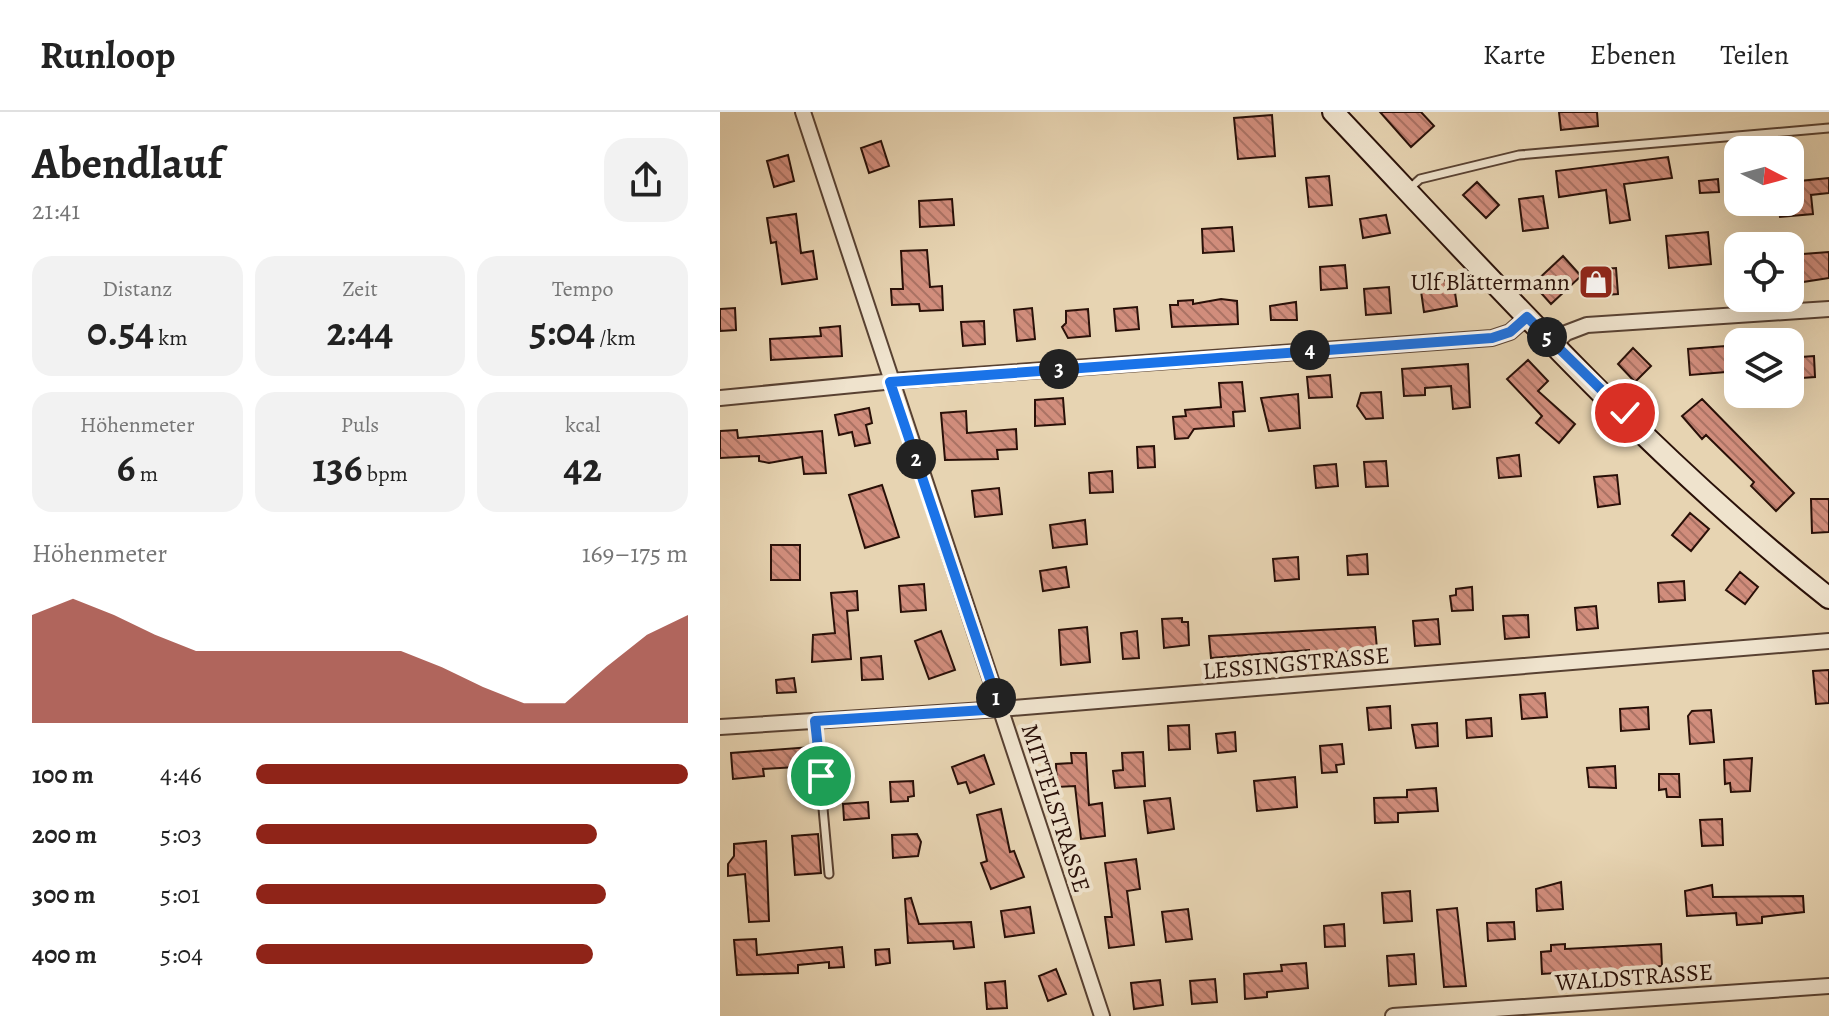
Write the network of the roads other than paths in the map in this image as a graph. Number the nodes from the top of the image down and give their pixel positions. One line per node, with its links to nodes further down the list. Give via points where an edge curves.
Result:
1 (803, 112): 8 (street, MITTELSTRASSE)
2 (1333, 112): 4 (street)
3 (1829, 128): 4 (lane, via 1519,155 1420,179)
4 (1407, 190): 6 (street)
5 (1829, 309): 7 (street, via 1587,325 1566,333)
6 (1527, 317): 7 (street); 8 (street, via 1510,332 1492,338)
7 (1554, 345): 10 (street, via 1768,550)
8 (890, 382): 9 (street); 12 (street, MITTELSTRASSE)
9 (720, 398)
10 (1829, 598)
11 (1829, 641): 12 (street, LESSINGSTRASSE)
12 (1000, 709): 13 (street, LESSINGSTRASSE); 17 (street, MITTELSTRASSE)
13 (815, 721): 14 (street, LESSINGSTRASSE); 15 (lane)
14 (720, 727)
15 (829, 874)
16 (1829, 986): 18 (street, WALDSTRASSE)
17 (1102, 1016)
18 (1393, 1016)

